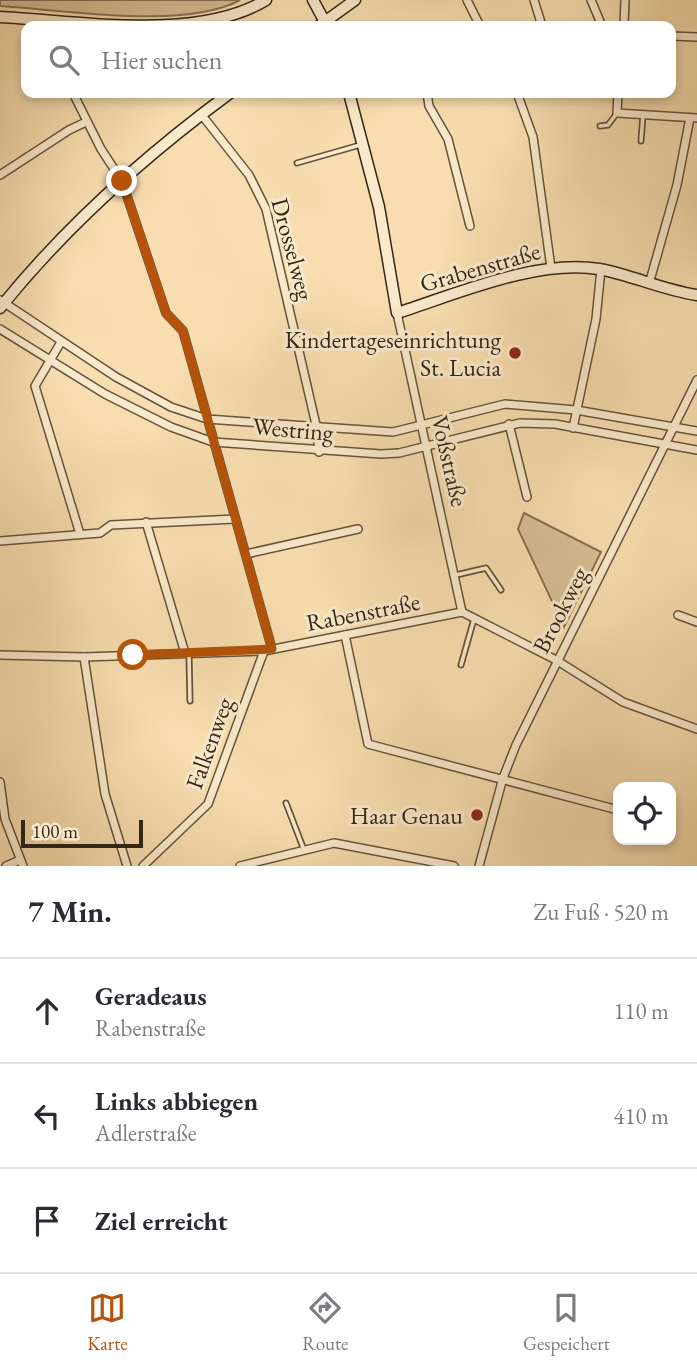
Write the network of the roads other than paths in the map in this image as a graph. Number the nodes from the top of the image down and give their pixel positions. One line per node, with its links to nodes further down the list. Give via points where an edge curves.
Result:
1 (265, 0): 10 (main road)
2 (313, 0): 11 (main road)
3 (355, 0): 12 (main road)
4 (467, 0): 13 (street)
5 (534, 0): 14 (street)
6 (591, 0): 15 (street)
7 (625, 0): 16 (street)
8 (0, 17): 9 (main road)
9 (92, 21)
10 (203, 21)
11 (322, 21)
12 (329, 21)
13 (478, 21)
14 (540, 21)
15 (600, 21)
16 (624, 21)
17 (676, 36): 18 (street)
18 (697, 37)
19 (75, 98): 29 (street)
20 (223, 98): 26 (main road)
21 (350, 98): 32 (main road, Voßstraße)
22 (428, 98): 36 (street, via 448,139)
23 (519, 98): 37 (street, via 533,136)
24 (618, 98): 25 (street)
25 (617, 113): 27 (street); 30 (lane, via 608,125)
26 (201, 114): 35 (main road); 53 (street, Drosselweg, via 249,175 266,209)
27 (643, 115): 28 (street); 31 (lane)
28 (693, 118): 39 (street)
29 (86, 122): 34 (street); 35 (street)
30 (600, 126)
31 (641, 141)
32 (362, 144): 33 (lane); 42 (main road, Voßstraße, via 379,207)
33 (297, 163)
34 (0, 174)
35 (122, 181): 41 (main road); 48 (street, via 166,313 183,331)
36 (470, 226)
37 (551, 268): 38 (main road, Grabenstraße); 42 (main road, Grabenstraße)
38 (601, 269): 39 (main road, Grabenstraße); 47 (street, via 596,319)
39 (649, 284): 40 (main road, Grabenstraße)
40 (697, 295)
41 (1, 304): 44 (street, Westring)
42 (397, 313): 51 (street, Voßstraße)
43 (0, 329): 45 (street, Westring)
44 (61, 342): 45 (street); 48 (street, Westring, via 172,407)
45 (51, 361): 55 (street, Westring, via 160,422); 64 (street, via 35,386)
46 (697, 380): 50 (street, Brookweg)
47 (576, 411): 50 (street, Westring); 51 (street, Westring, via 497,404); 52 (street)
48 (207, 419): 53 (street, Westring); 55 (street)
49 (509, 424): 52 (street, Westring); 57 (street, Westring); 60 (street)
50 (673, 426): 54 (street, Westring); 56 (street, Brookweg)
51 (420, 427): 53 (street, Westring, via 393,432); 57 (street, Voßstraße)
52 (573, 428): 56 (street, Westring)
53 (317, 429): 59 (street, Drosselweg)
54 (697, 431)
55 (213, 442): 59 (street, Westring); 61 (street)
56 (666, 444): 58 (street, Westring); 78 (street, Brookweg)
57 (425, 446): 59 (street, Westring, via 381,454); 67 (street, Voßstraße)
58 (697, 450)
59 (319, 452)
60 (527, 497)
61 (235, 519): 62 (street); 66 (street)
62 (146, 522): 64 (street, via 111,524 100,533); 75 (street)
63 (358, 529): 66 (street)
64 (80, 534): 65 (street)
65 (0, 541)
66 (246, 554): 74 (street)
67 (453, 576): 68 (lane, via 486,568); 69 (street, Voßstraße)
68 (501, 590)
69 (461, 612): 71 (street); 73 (street, Rabenstraße)
70 (678, 615): 72 (street)
71 (474, 618): 78 (street); 79 (lane)
72 (697, 622)
73 (345, 635): 74 (street, Rabenstraße); 82 (street, via 368,744)
74 (268, 650): 75 (street, Rabenstraße); 90 (street, Falkenweg, via 208,804)
75 (187, 653): 77 (street, Rabenstraße); 80 (lane)
76 (0, 655): 77 (street, Rabenstraße)
77 (84, 657): 89 (street, via 105,794)
78 (556, 660): 81 (street, via 623,702); 82 (street, Brookweg)
79 (461, 665)
80 (190, 701)
81 (697, 729)
82 (503, 778): 85 (street); 93 (street, Brookweg)
83 (0, 782): 87 (street, via 5,819)
84 (286, 803): 86 (lane)
85 (613, 809)
86 (304, 850): 91 (street); 92 (street, via 334,843)
87 (22, 863): 88 (street)
88 (6, 866)
89 (127, 866)
90 (143, 866)
91 (240, 866)
92 (454, 866)
93 (480, 866)

